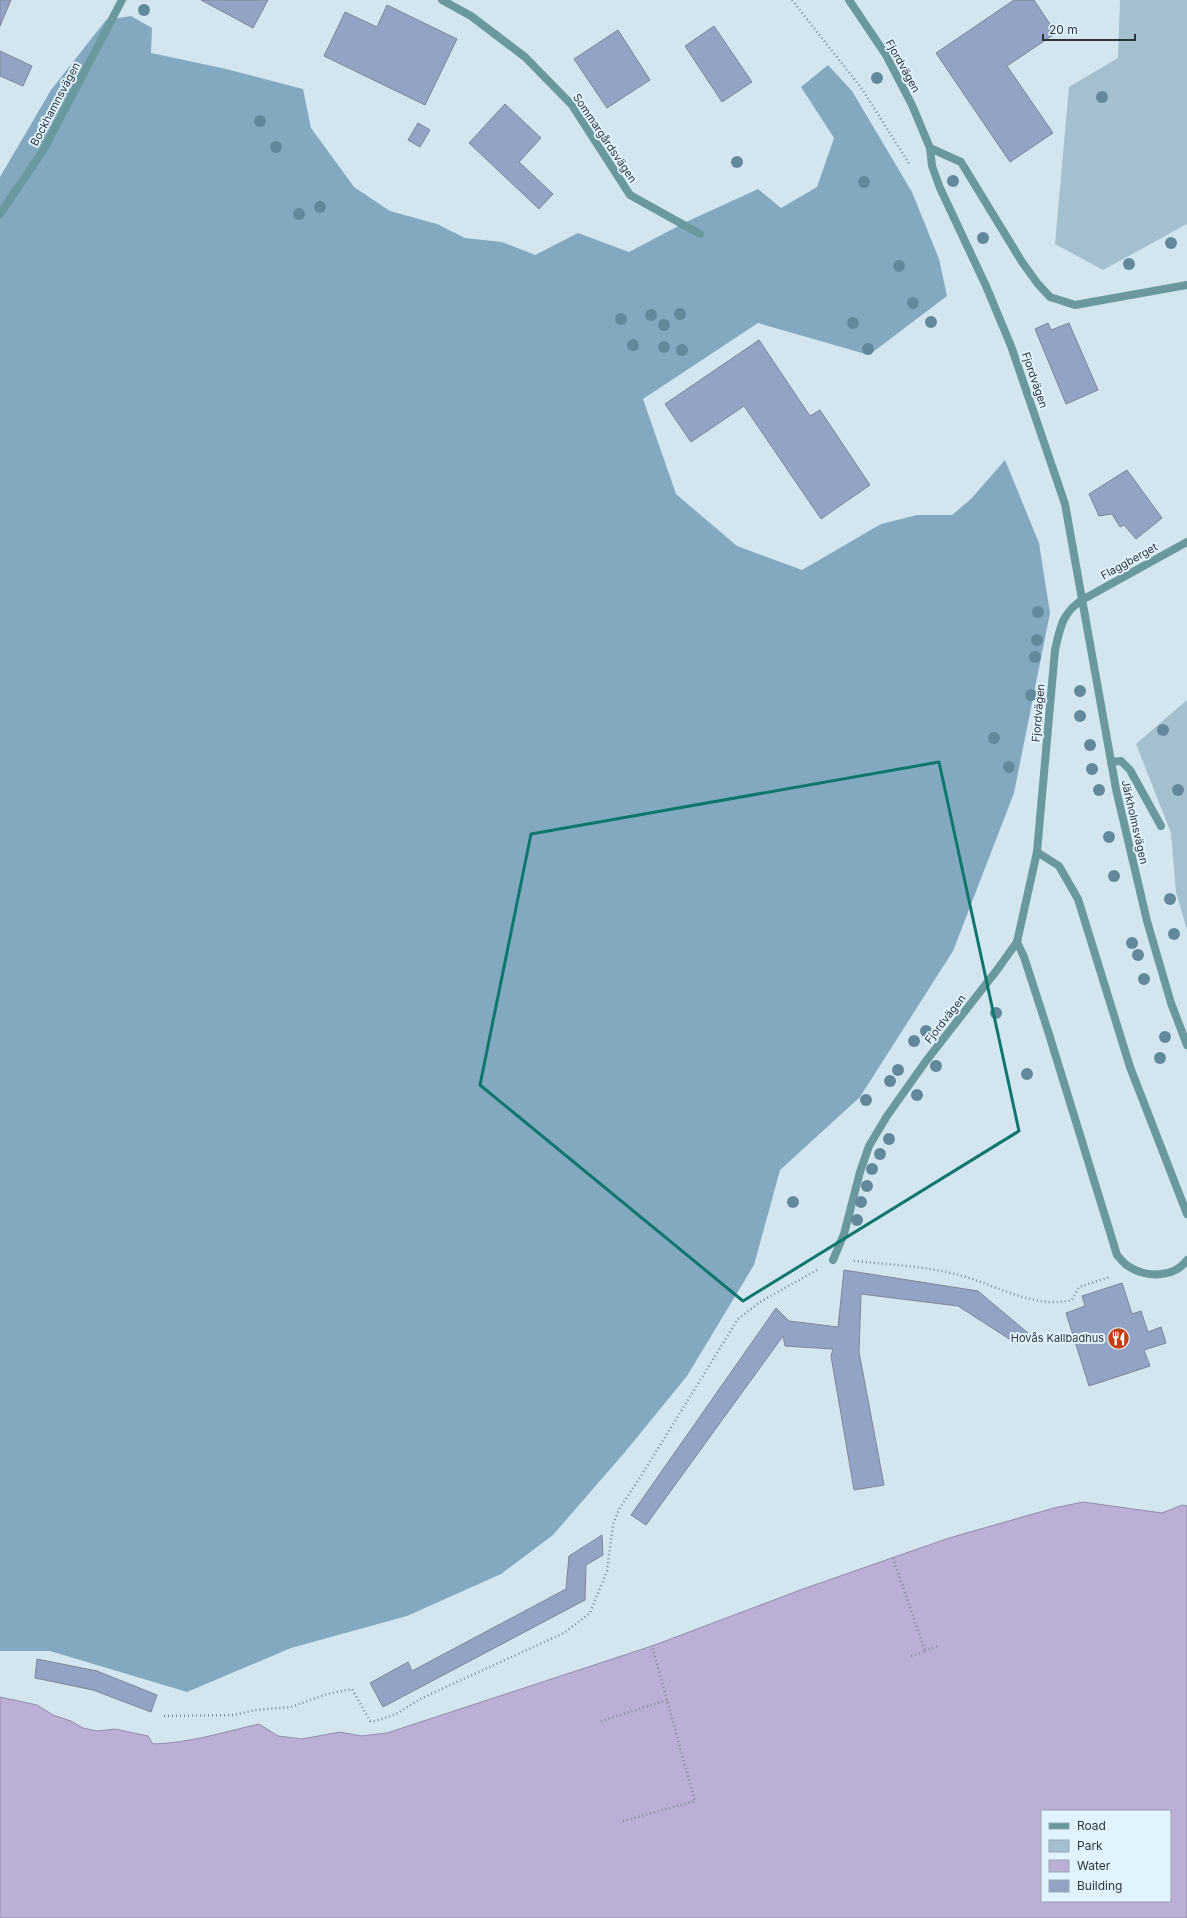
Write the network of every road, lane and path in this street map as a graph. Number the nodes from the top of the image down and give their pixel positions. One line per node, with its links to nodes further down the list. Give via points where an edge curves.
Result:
1 (122, 0): 7 (street, Bockhamnsvägen, via 44,149)
2 (442, 0): 8 (street, Sommargårdsvägen, via 471,16 525,57 572,105 630,195)
3 (792, 0): 6 (path, via 862,89)
4 (849, 0): 5 (street, Fjordvägen, via 886,55)
5 (930, 148): 9 (street, via 961,162 987,208 1038,284 1050,297 1075,305); 11 (street, Fjordvägen, via 932,166 940,188 1012,346 1065,504)
6 (911, 166)
7 (0, 214)
8 (700, 234)
9 (1187, 286)
10 (1187, 542): 11 (street, Flaggberget)
11 (1082, 600): 12 (street, Järkholmsvägen); 14 (street, Fjordvägen, via 1073,606 1062,621 1055,650)
12 (1112, 762): 13 (street, via 1121,761 1130,770); 16 (street, Järkholmsvägen, via 1147,921 1171,1003)
13 (1161, 826)
14 (1037, 852): 15 (street, Fjordvägen); 17 (street, via 1059,866 1078,899 1130,1066)
15 (1017, 942): 18 (street, Fjordvägen, via 926,1061 869,1146 844,1234); 20 (street, via 1048,1031 1117,1255 1127,1266)
16 (1187, 1045)
17 (1187, 1214)
18 (833, 1260): 20 (path, via 951,1273 1042,1302 1060,1303 1072,1300 1079,1287 1120,1274 1136,1276); 27 (path, via 760,1302 738,1319 619,1509 613,1525 607,1571 590,1613 564,1633 422,1698 396,1714 376,1721 370,1721 352,1689 334,1692 291,1707 254,1710 234,1715)
19 (1187, 1260): 20 (street, via 1182,1267 1162,1275)
20 (1143, 1273)
21 (893, 1558): 24 (path)
22 (652, 1646): 26 (path)
23 (938, 1646): 24 (path)
24 (925, 1651): 25 (path)
25 (911, 1656)
26 (667, 1700): 28 (path); 29 (path, via 695,1801)
27 (164, 1716)
28 (601, 1721)
29 (622, 1821)

